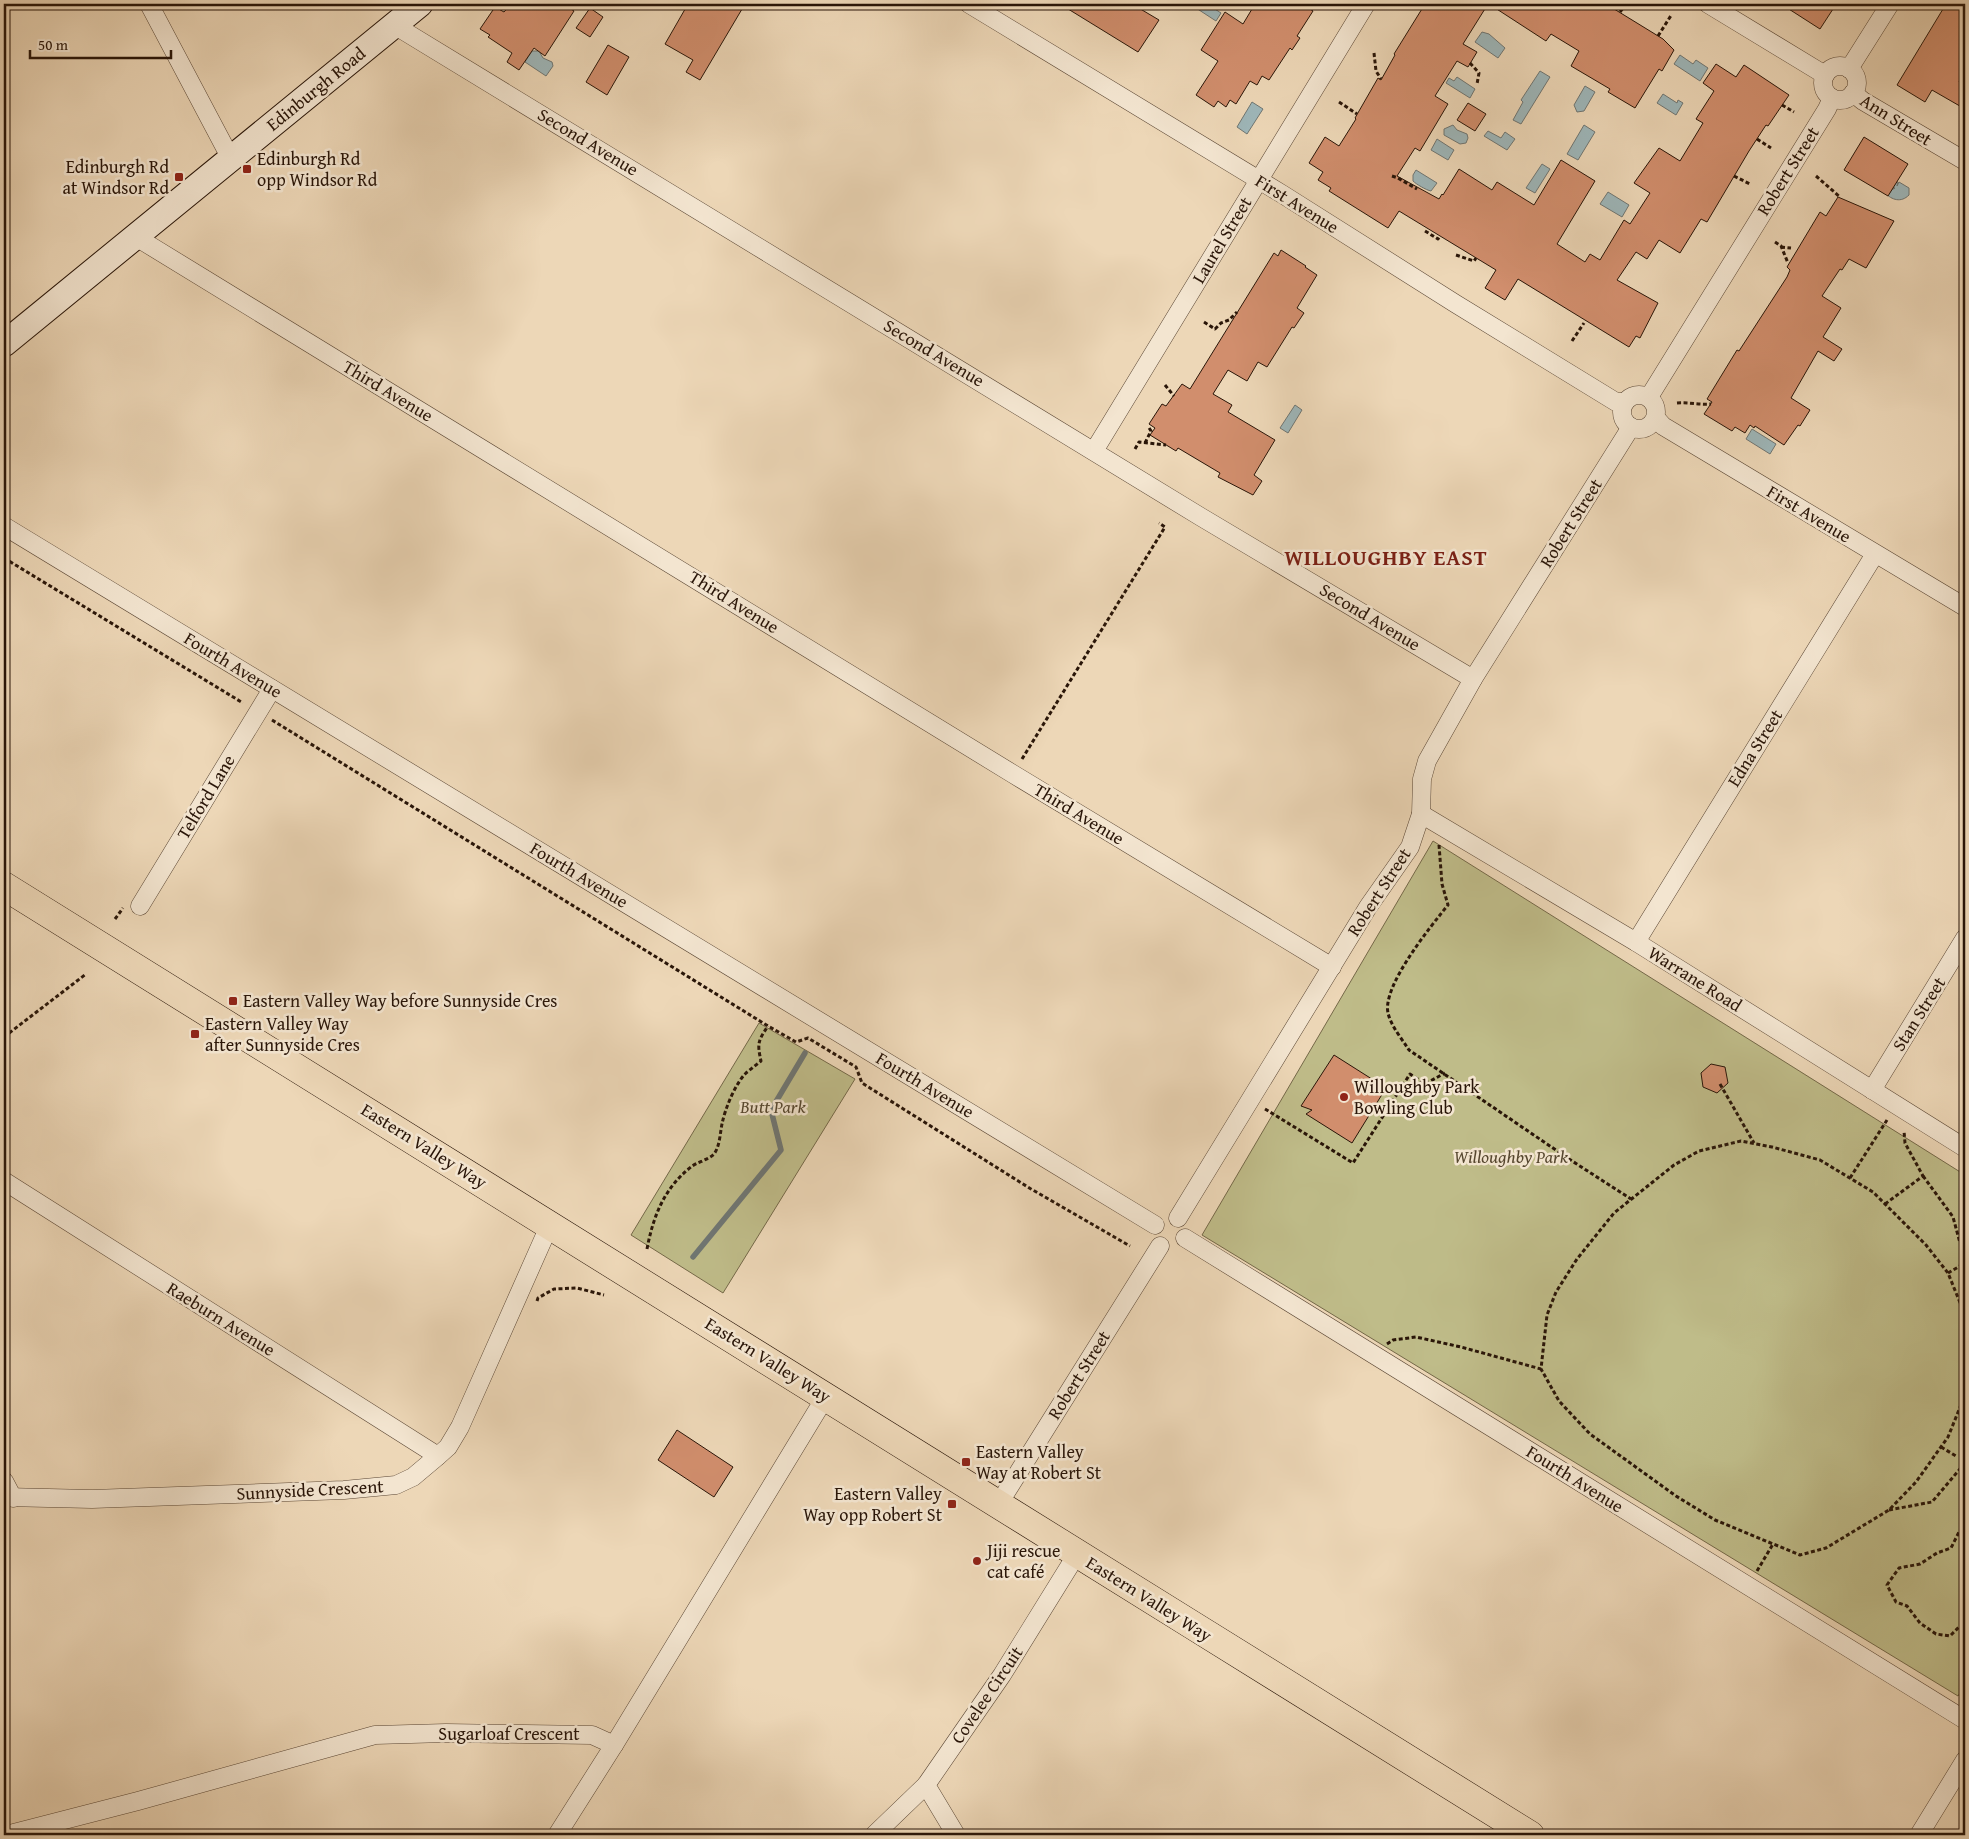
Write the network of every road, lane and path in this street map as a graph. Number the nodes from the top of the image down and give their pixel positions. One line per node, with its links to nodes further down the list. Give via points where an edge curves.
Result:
1 (149, 4): 26 (street)
2 (420, 4): 10 (main road, Edinburgh Road)
3 (969, 4): 31 (street, First Avenue)
4 (1366, 4): 31 (street, Laurel Street)
5 (1626, 4): 8 (path)
6 (1708, 4): 15 (street)
7 (1890, 4): 14 (street)
8 (1620, 12)
9 (1672, 14): 11 (path)
10 (394, 25): 26 (main road, Edinburgh Road); 61 (street, Second Avenue)
11 (1658, 36)
12 (1374, 53): 16 (path, via 1376,71)
13 (1470, 63): 17 (path, via 1479,73)
14 (1849, 69): 15 (street, via 1839,66); 18 (street, via 1856,78)
15 (1825, 75): 19 (street, via 1823,86)
16 (1381, 79)
17 (1478, 84)
18 (1854, 93): 19 (street, via 1844,100); 27 (street, Ann Street)
19 (1832, 98): 51 (street, Robert Street)
20 (1339, 102): 23 (path)
21 (1782, 105): 22 (path)
22 (1794, 112)
23 (1357, 114)
24 (1757, 139): 25 (path)
25 (1772, 148)
26 (231, 158): 37 (main road, Edinburgh Road)
27 (1965, 161)
28 (1392, 176): 33 (path)
29 (1734, 176): 32 (path)
30 (1816, 176): 34 (path)
31 (1259, 180): 52 (street, First Avenue, via 1616,402); 61 (street, Laurel Street)
32 (1750, 184)
33 (1417, 189)
34 (1840, 197)
35 (1424, 231): 36 (path, via 1438,239)
36 (1440, 236)
37 (136, 237): 48 (main road, Edinburgh Road); 70 (street, Third Avenue)
38 (1775, 242): 39 (path)
39 (1780, 246): 40 (path); 43 (path)
40 (1791, 248)
41 (1456, 255): 42 (path, via 1474,261)
42 (1476, 258)
43 (1788, 263)
44 (1237, 312): 45 (path, via 1215,329)
45 (1204, 322)
46 (1584, 323): 47 (path)
47 (1572, 341)
48 (4, 344)
49 (1165, 385): 50 (path)
50 (1174, 396)
51 (1650, 398): 52 (street, via 1639,394); 55 (street, via 1656,406)
52 (1625, 402): 57 (street, via 1623,419)
53 (1677, 403): 54 (path)
54 (1711, 404)
55 (1656, 418): 57 (street, via 1648,427); 64 (street, First Avenue, via 1664,426)
56 (1148, 426): 58 (path, via 1151,431)
57 (1631, 427): 67 (street, Robert Street)
58 (1145, 443): 59 (path); 60 (path, via 1139,442)
59 (1166, 445)
60 (1135, 449)
61 (1094, 451): 67 (street, Second Avenue)
62 (1159, 523): 70 (path, via 1165,528)
63 (4, 526): 68 (street, Fourth Avenue)
64 (1875, 554): 66 (street, First Avenue); 76 (street, Edna Street)
65 (4, 558): 69 (path)
66 (1965, 607)
67 (1474, 679): 71 (street, Robert Street, via 1427,761 1422,779)
68 (272, 689): 69 (street, Telford Lane); 95 (street, Fourth Avenue)
69 (258, 711): 74 (street, Telford Lane); 79 (path)
70 (1013, 774): 77 (street, Third Avenue)
71 (1421, 814): 76 (street, Warrane Road); 77 (street, Robert Street, via 1410,846)
72 (1439, 842): 81 (path, via 1442,884 1448,905 1425,934 1393,986 1388,998 1388,1013 1409,1050)
73 (4, 886): 94 (main road, Eastern Valley Way)
74 (140, 906)
75 (1965, 938): 83 (street, Stan Street)
76 (1636, 942): 83 (street, Warrane Road)
77 (1332, 967): 84 (street, Robert Street)
78 (86, 974): 80 (path)
79 (768, 1026): 97 (path, via 796,1042 808,1038 856,1068 862,1083); 99 (path, via 760,1036 761,1060 745,1074 730,1098 714,1154 693,1165 663,1198 654,1218)
80 (4, 1037)
81 (1445, 1073): 84 (path, via 1425,1084 1410,1074 1353,1163); 91 (path)
82 (1720, 1084): 86 (path)
83 (1872, 1090): 85 (street, Warrane Road)
84 (1250, 1100): 93 (street, Robert Street)
85 (1893, 1111): 87 (street, Warrane Road); 88 (path, via 1904,1126 1905,1143); 89 (path)
86 (1754, 1143): 89 (path, via 1820,1160); 91 (path, via 1742,1141 1699,1151 1674,1165)
87 (1965, 1148)
88 (1923, 1176): 92 (path); 100 (path, via 1953,1217)
89 (1850, 1178): 92 (path)
90 (4, 1181): 111 (street, Raeburn Avenue)
91 (1631, 1199): 107 (path, via 1614,1213 1577,1259 1556,1292 1547,1315)
92 (1885, 1204): 102 (path, via 1926,1245)
93 (1178, 1218): 95 (street, via 1168,1216); 96 (street, via 1184,1224)
94 (550, 1224): 109 (main road, Eastern Valley Way); 111 (street, Sunnyside Crescent, via 460,1427 448,1447)
95 (1155, 1225): 98 (street, via 1154,1239)
96 (1186, 1238): 98 (street, via 1172,1249); 106 (street, Fourth Avenue)
97 (1130, 1246)
98 (1160, 1246): 116 (street, Robert Street)
99 (647, 1249)
100 (1965, 1251)
101 (1965, 1263): 102 (path)
102 (1948, 1273): 105 (path)
103 (604, 1295): 104 (path, via 577,1288 554,1289 538,1298)
104 (534, 1307)
105 (1965, 1315)
106 (1371, 1353): 107 (path, via 1393,1340 1416,1337); 121 (street, Fourth Avenue)
107 (1541, 1369): 119 (path, via 1559,1401 1590,1434 1682,1500 1716,1520)
108 (1965, 1395): 110 (path)
109 (826, 1396): 116 (main road, Eastern Valley Way); 124 (street)
110 (1941, 1446): 112 (path); 117 (path, via 1916,1482)
111 (438, 1456): 115 (street, Sunnyside Crescent, via 413,1477 396,1485 379,1487 92,1499)
112 (1956, 1456)
113 (1965, 1465): 117 (path, via 1932,1502)
114 (4, 1481): 115 (street)
115 (8, 1498)
116 (998, 1505): 120 (main road, Eastern Valley Way)
117 (1889, 1510): 119 (path, via 1826,1548 1800,1554)
118 (1965, 1532): 122 (path, via 1959,1532 1951,1548 1920,1564 1899,1568 1887,1584 1896,1602 1907,1606 1920,1623 1936,1634 1950,1636)
119 (1773, 1544): 121 (path)
120 (1077, 1554): 126 (street, Covelee Circuit, via 1002,1675); 131 (main road, Eastern Valley Way)
121 (1748, 1586): 123 (street, Fourth Avenue)
122 (1965, 1625)
123 (1965, 1720)
124 (614, 1745): 127 (street, Sugarloaf Crescent, via 592,1735 375,1735); 128 (street)
125 (1965, 1760): 132 (street)
126 (926, 1785): 129 (street, Covelee Circuit); 130 (street)
127 (6, 1835)
128 (557, 1835)
129 (874, 1835)
130 (956, 1835)
131 (1530, 1835)
132 (1919, 1835)

